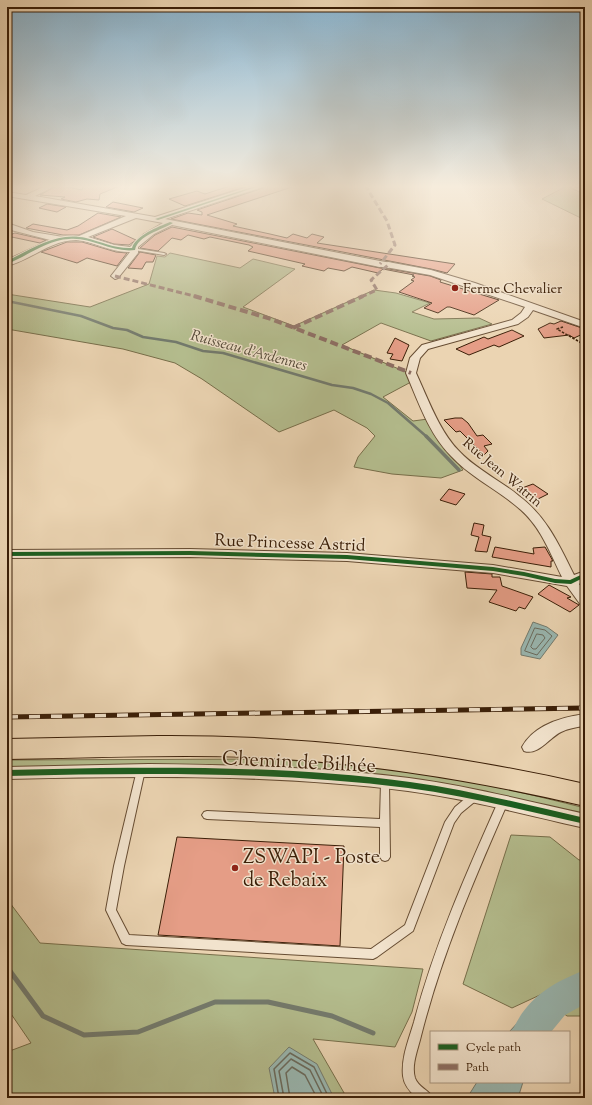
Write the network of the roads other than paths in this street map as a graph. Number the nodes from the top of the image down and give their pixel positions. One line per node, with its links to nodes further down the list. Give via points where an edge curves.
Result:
1 (48, 237): 6 (street)
2 (83, 237): 5 (street)
3 (143, 237): 7 (street)
4 (236, 237): 11 (street, via 431,273)
5 (80, 238): 6 (street); 7 (street)
6 (60, 239): 9 (street)
7 (134, 249): 8 (lane); 10 (street, via 134,253)
8 (164, 254)
9 (7, 264)
10 (115, 276)
11 (530, 306): 12 (street); 15 (street, Rue Jean Watrin, via 525,315 515,322 425,347 416,355 411,374 453,452 523,505 542,526 555,546)
12 (585, 325)
13 (7, 554): 15 (street, Rue Princesse Astrid, via 190,553 347,557 493,569)
14 (585, 575): 15 (street)
15 (571, 582): 16 (street)
16 (585, 601)
17 (585, 720): 18 (street, via 560,725 546,732)
18 (530, 746)
19 (7, 749): 24 (highway, via 160,746 309,751 379,757 465,770)
20 (141, 770): 21 (street, Chemin de Bilhée); 22 (street, Chemin de Bilhée, via 302,774); 23 (lane, via 110,910 126,940 373,954 409,928 450,822 458,810)
21 (7, 772)
22 (385, 782): 23 (street, Chemin de Bilhée); 28 (lane)
23 (475, 796): 25 (street, Chemin de Bilhée)
24 (585, 796)
25 (503, 802): 27 (street, Chemin de Bilhée); 30 (lane, via 461,896 426,996 408,1076 412,1087)
26 (207, 815): 28 (lane)
27 (585, 821)
28 (385, 823): 29 (lane)
29 (385, 857)
30 (428, 1098)

